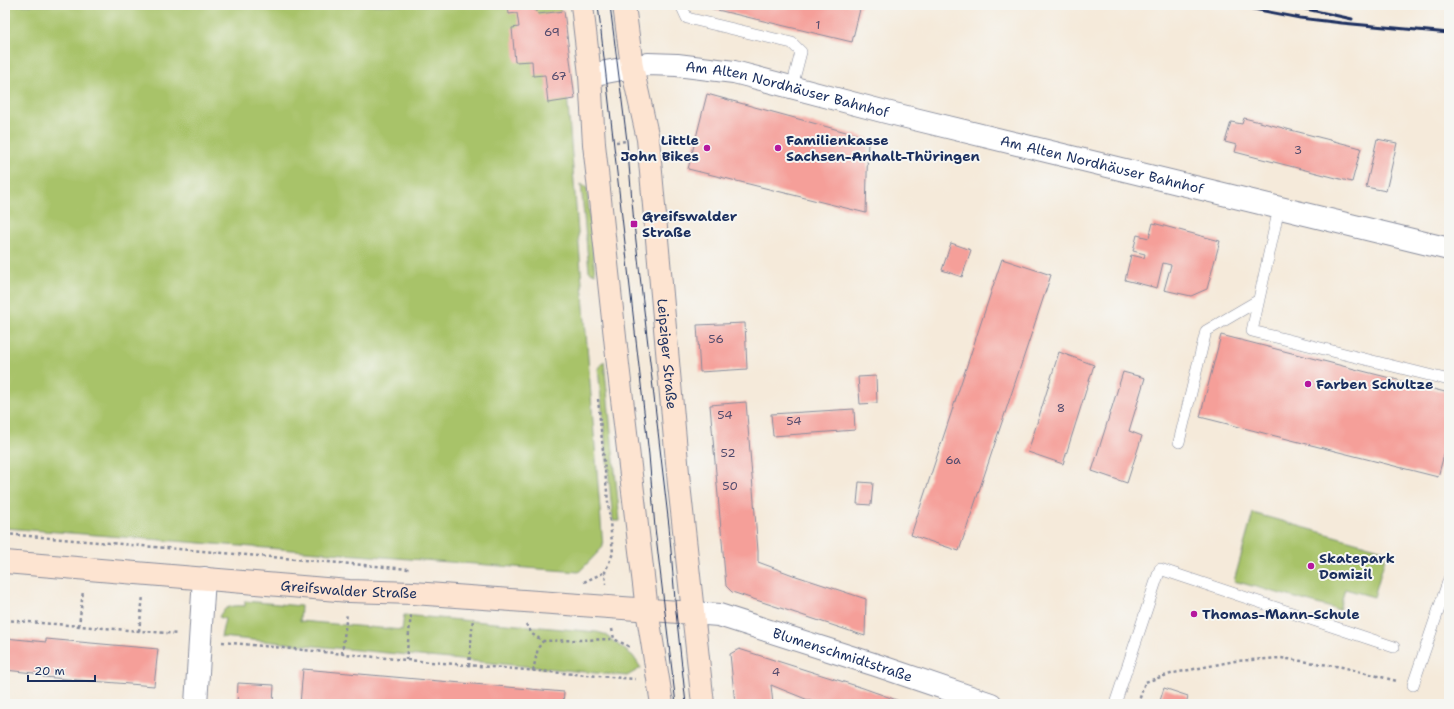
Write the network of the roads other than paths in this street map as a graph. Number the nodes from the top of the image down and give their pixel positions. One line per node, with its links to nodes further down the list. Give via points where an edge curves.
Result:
1 (582, 5): 5 (main road)
2 (624, 5): 4 (main road, Leipziger Straße)
3 (681, 5): 6 (lane, via 687,18 792,43 801,52)
4 (632, 67): 5 (street, Am Alten Nordhäuser Bahnhof); 6 (street, Am Alten Nordhäuser Bahnhof, via 677,64 734,72); 16 (main road, Leipziger Straße, via 648,139)
5 (590, 75): 15 (main road, via 594,144)
6 (792, 88): 7 (street, Am Alten Nordhäuser Bahnhof)
7 (1279, 208): 8 (street, Am Alten Nordhäuser Bahnhof); 9 (lane)
8 (1449, 249)
9 (1259, 300): 10 (lane, via 1252,331); 11 (lane, via 1206,330)
10 (1445, 379)
11 (1179, 442)
12 (5, 562): 13 (main road, Greifswalder Straße)
13 (204, 578): 15 (main road, Greifswalder Straße, via 349,591 413,593); 19 (street)
14 (1449, 580): 18 (lane)
15 (647, 610): 16 (main road, Greifswalder Straße); 20 (main road)
16 (693, 613): 21 (main road, Leipziger Straße); 22 (street, Blumenschmidtstraße, via 719,615)
17 (1394, 647): 23 (lane, via 1160,569)
18 (1413, 685)
19 (196, 704)
20 (662, 704)
21 (703, 704)
22 (991, 704)
23 (1115, 704)

